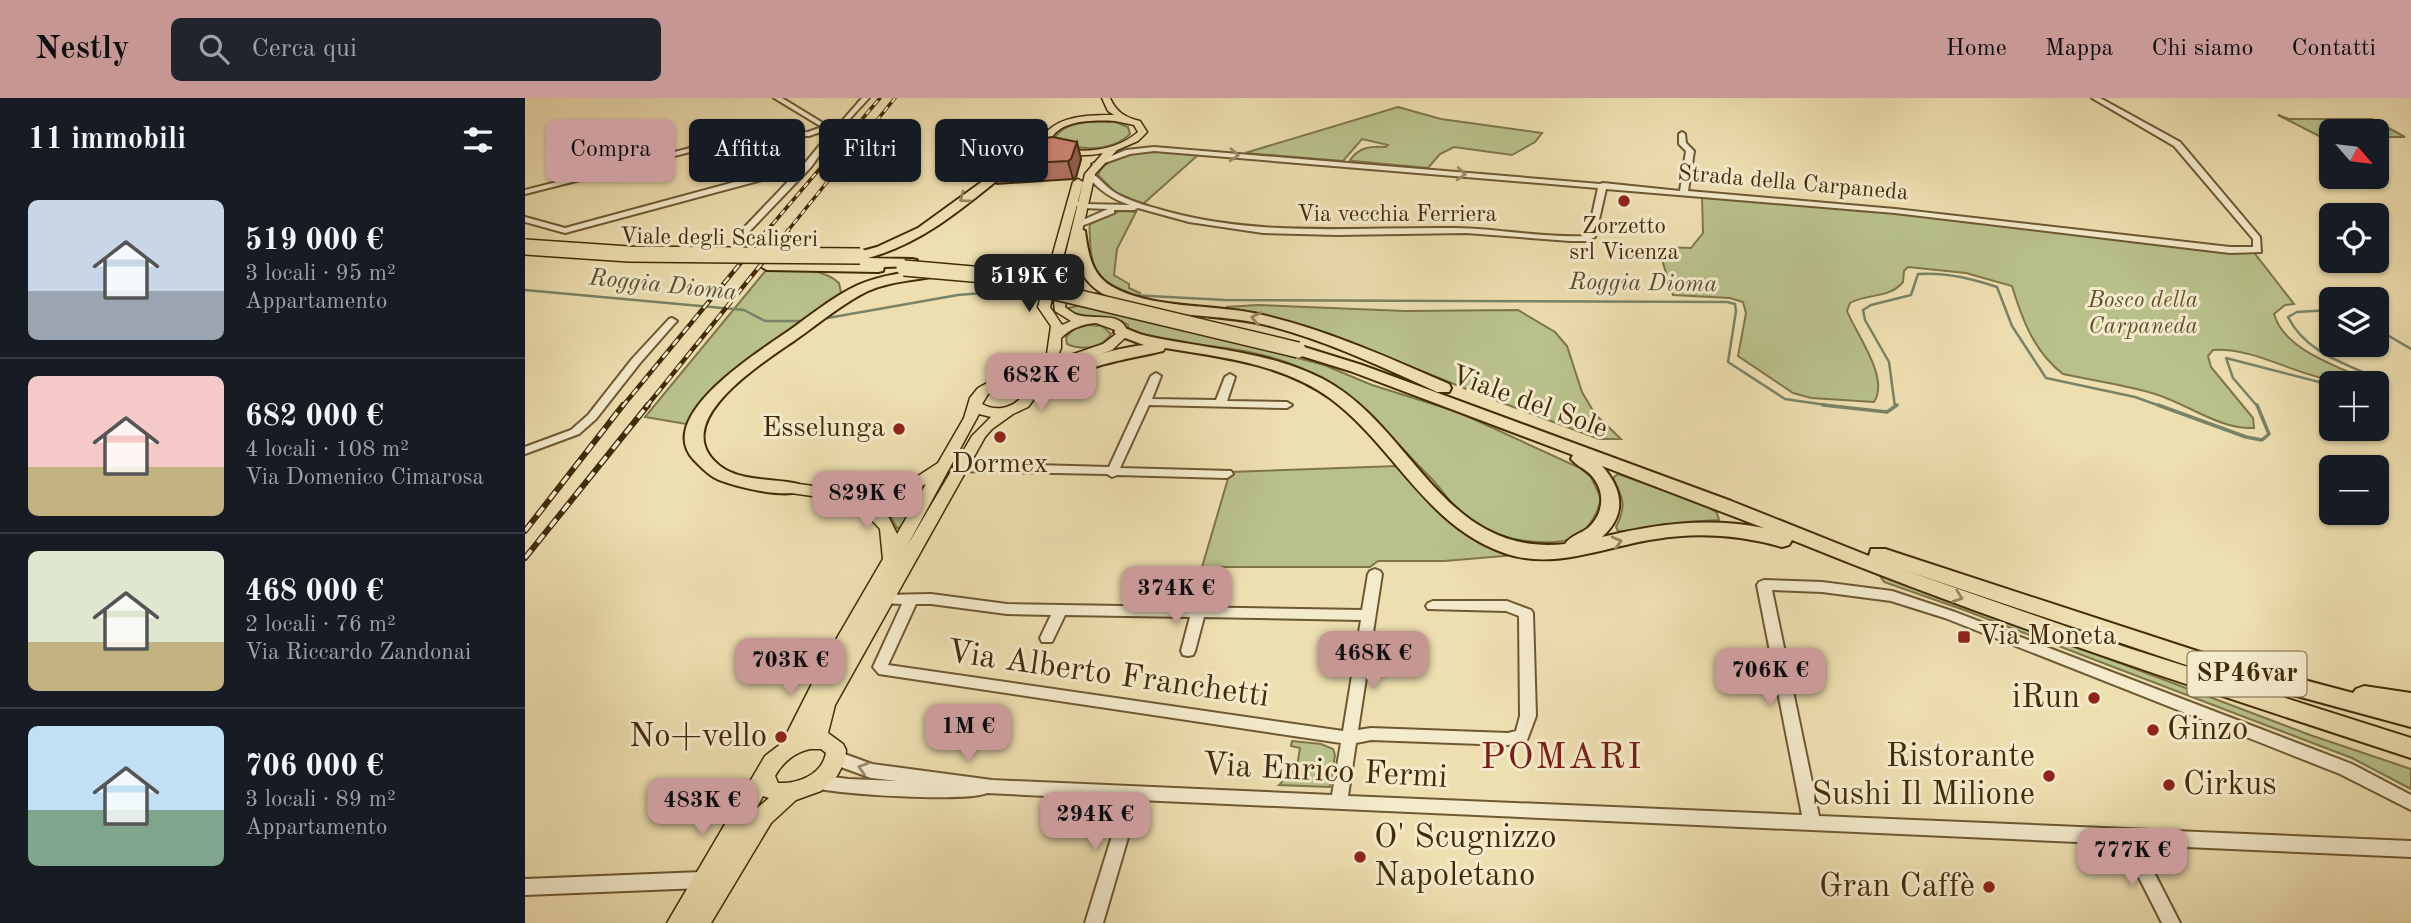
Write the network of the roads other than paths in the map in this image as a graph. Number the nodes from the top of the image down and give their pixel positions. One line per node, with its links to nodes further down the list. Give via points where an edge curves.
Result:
1 (777, 98): 8 (street)
2 (866, 98): 5 (street)
3 (2095, 98): 27 (street, Strada della Carpaneda, via 2177,144 2257,239 2258,250)
4 (1107, 100): 6 (main road); 7 (main road, via 1098,112)
5 (847, 119)
6 (1125, 119): 7 (main road); 12 (main road, via 1142,126 1143,132)
7 (1074, 122): 10 (main road)
8 (819, 125)
9 (1682, 134): 27 (street, via 1689,151)
10 (1048, 135)
11 (1048, 144): 14 (main road)
12 (1113, 149): 14 (main road); 18 (main road)
13 (819, 150): 15 (street)
14 (1075, 152): 28 (main road, via 1088,159)
15 (816, 156): 16 (street); 32 (street)
16 (808, 165): 17 (street); 34 (street)
17 (805, 168)
18 (1093, 169): 24 (street, Strada della Carpaneda, one-way to 24, via 1115,156 1146,149); 28 (main road); 30 (street, Via vecchia Ferriera, via 1095,182 1113,195)
19 (547, 182): 25 (street)
20 (562, 182): 26 (street)
21 (770, 182): 36 (street)
22 (791, 182): 35 (street)
23 (987, 182): 37 (highway, one-way to 37, bridge, via 916,235 860,256 618,254)
24 (1602, 185): 27 (street, Strada della Carpaneda); 30 (street, Via vecchia Ferriera, via 1592,234 1578,239 1450,229 1285,233 1209,226)
25 (525, 187)
26 (525, 192)
27 (1683, 192)
28 (1078, 204): 29 (street, Via vecchia Ferriera); 33 (main road); 42 (main road)
29 (1125, 208): 30 (street, Via vecchia Ferriera); 33 (street, Via vecchia Ferriera, via 1103,213)
30 (1152, 210)
31 (525, 219): 32 (street)
32 (549, 228): 34 (street)
33 (1079, 228): 42 (main road); 58 (highway, one-way to 33, via 1350,347 1280,324 1112,292 1092,279 1082,264)
34 (565, 231): 36 (street)
35 (742, 233)
36 (582, 234)
37 (525, 248): 40 (highway, Viale degli Scaligeri, bridge, via 614,259)
38 (525, 256): 39 (highway, Viale degli Scaligeri, via 607,265)
39 (805, 268): 40 (highway, Viale degli Scaligeri); 41 (highway)
40 (904, 269): 43 (highway); 49 (highway, Viale del Sole, bridge, via 963,272 1021,283); 49 (highway, Viale del Sole, via 950,265 998,272)
41 (838, 279): 43 (highway, via 844,290)
42 (1056, 290): 44 (main road, via 1062,312); 47 (main road, via 1044,309 1057,326)
43 (834, 305): 67 (highway, via 723,386 701,412 694,433 697,454 714,470)
44 (1090, 320): 46 (main road, via 1110,321); 47 (main road, via 1070,325)
45 (672, 321): 63 (street, via 593,417 575,432)
46 (1122, 332): 48 (main road); 50 (highway)
47 (1056, 340): 51 (main road, via 1070,353); 54 (main road, via 1043,365)
48 (1108, 347): 50 (highway); 51 (main road)
49 (1302, 347): 58 (highway, Viale del Sole); 62 (highway, Viale del Sole)
50 (1183, 348): 55 (highway, via 1144,349 1097,360); 69 (highway, via 1243,356 1295,372 1337,395 1457,522 1514,550)
51 (1084, 353): 55 (main road, via 1050,368)
52 (1156, 376): 56 (street)
53 (1230, 377): 57 (street)
54 (1014, 382): 55 (main road, via 1025,384); 60 (main road, via 983,391 976,397)
55 (1032, 392): 61 (main road, via 1026,402)
56 (1145, 402): 57 (street); 65 (street)
57 (1220, 404): 59 (street)
58 (1480, 404): 79 (highway, Viale del Sole, via 1896,560)
59 (1287, 405)
60 (976, 406): 61 (main road, via 988,412); 64 (main road)
61 (1008, 411): 64 (main road, via 987,426)
62 (1526, 431): 69 (highway, via 1589,464 1607,480 1613,498 1609,514 1596,532); 72 (highway, Viale del Sole)
63 (525, 451)
64 (953, 463): 65 (street); 68 (main road, via 904,491 883,497); 70 (main road); 74 (main road)
65 (1112, 473): 66 (street)
66 (1227, 474)
67 (791, 488): 68 (main road)
68 (850, 496): 70 (main road, via 872,508 886,525 893,543)
69 (1550, 553): 72 (highway, one-way to 72, via 1656,532 1711,529 1763,534)
70 (888, 566): 83 (main road)
71 (1375, 574): 78 (street)
72 (1909, 580): 82 (highway, Viale del Sole, one-way to 82)
73 (912, 598): 74 (street); 76 (street, via 1007,609); 87 (street, Via Alberto Franchetti, via 880,667 884,670)
74 (882, 600): 83 (main road)
75 (1433, 606): 87 (street, Via Alberto Franchetti, via 1507,606 1526,613 1528,716 1522,736 1371,734)
76 (1061, 609): 77 (street); 80 (street)
77 (1199, 611): 78 (street); 81 (street)
78 (1367, 615): 87 (street)
79 (2085, 624): 84 (highway, via 2361,694); 85 (highway, SP46var)
80 (1047, 638)
81 (1188, 651)
82 (2117, 653): 86 (highway, SP46var); 90 (highway)
83 (839, 665): 88 (main road); 89 (main road)
84 (2411, 702)
85 (2411, 718)
86 (2411, 728)
87 (1348, 738): 97 (street)
88 (816, 740): 89 (main road); 91 (main road, via 832,745)
89 (789, 748): 92 (main road, via 772,762)
90 (2411, 749)
91 (837, 758): 93 (main road); 94 (street, Via Enrico Fermi, one-way to 91, via 871,771)
92 (765, 778): 95 (main road, via 772,790); 102 (main road)
93 (818, 782): 94 (street, Via Enrico Fermi, via 967,791); 95 (main road)
94 (992, 787): 96 (street, Via Enrico Fermi)
95 (789, 793): 105 (main road, via 763,816)
96 (1133, 793): 97 (street, Via Enrico Fermi); 106 (street)
97 (1339, 802): 99 (street, Via Enrico Fermi)
98 (2408, 803): 99 (street, via 2346,769 1950,615 1892,596 1764,585)
99 (1812, 823): 100 (street, Via Enrico Fermi)
100 (2127, 837): 101 (street, Via Enrico Fermi); 107 (street)
101 (2411, 849)
102 (702, 880): 103 (street); 104 (main road)
103 (525, 887)
104 (679, 923)
105 (699, 923)
106 (1094, 923)
107 (2171, 923)

